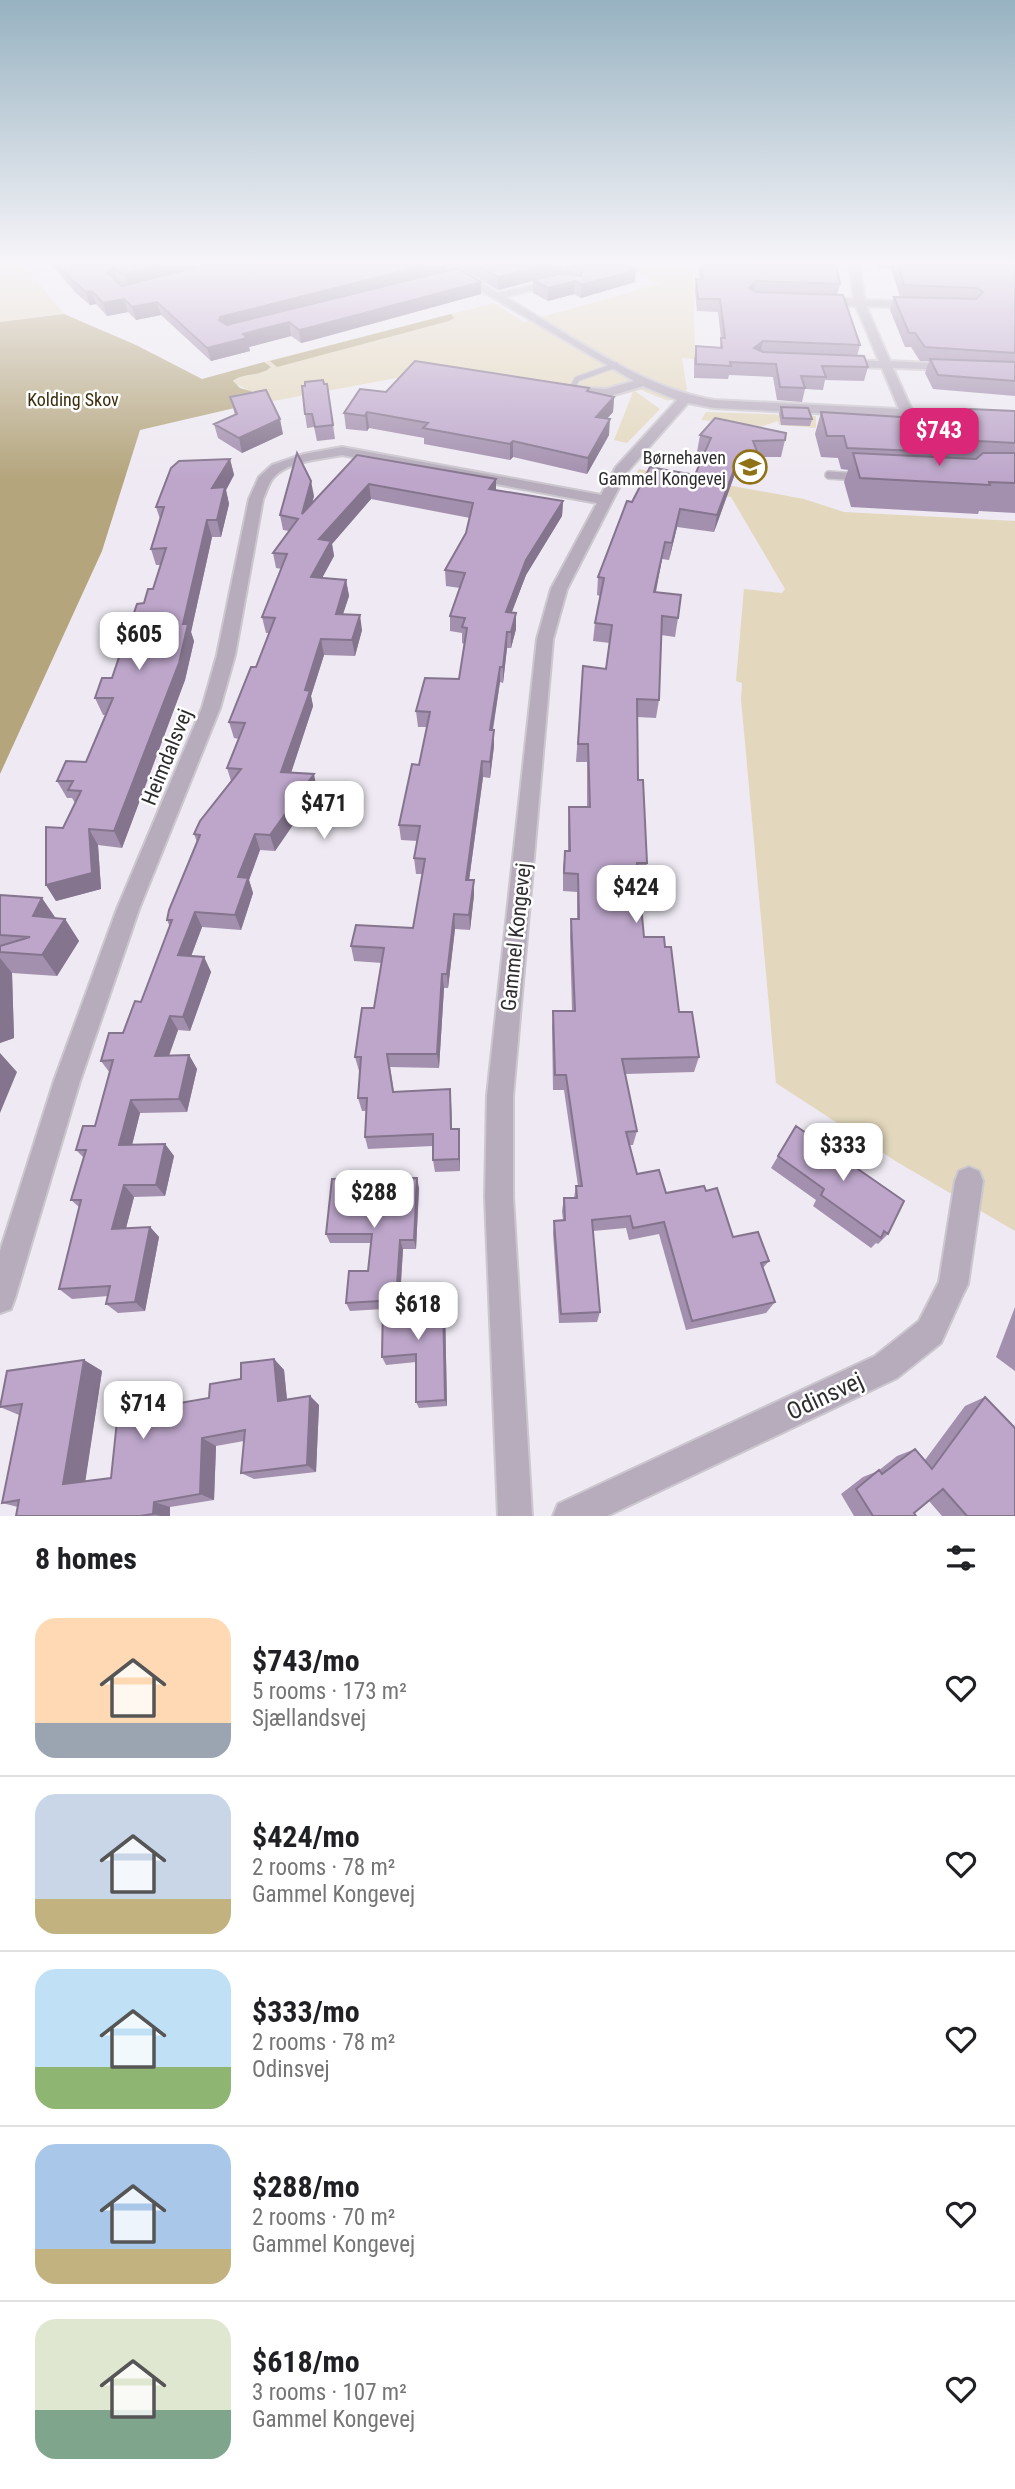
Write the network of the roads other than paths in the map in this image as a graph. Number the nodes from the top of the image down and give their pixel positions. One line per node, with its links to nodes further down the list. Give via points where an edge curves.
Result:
1 (566, 336): 4 (street)
2 (874, 336): 5 (street)
3 (823, 362): 5 (street)
4 (616, 365): 7 (street); 8 (lane, via 578,379)
5 (886, 365): 6 (street); 10 (street)
6 (964, 368)
7 (644, 382): 8 (street, via 607,393); 9 (street)
8 (565, 389)
9 (685, 399): 10 (street); 14 (street, Gammel Kongevej, via 630,458)
10 (907, 414): 11 (street, via 938,421)
11 (1015, 419)
12 (829, 475): 13 (lane)
13 (870, 477)
14 (605, 500): 16 (street, Heimdalsvej, via 356,452 309,457 277,468 266,477 256,499 226,655 211,708 128,909 67,1081); 17 (street, Gammel Kongevej, via 559,589 545,639 500,1096 499,1197)
15 (969, 1181): 18 (street, Odinsvej, via 953,1284 930,1332 886,1367)
16 (0, 1298)
17 (515, 1516)
18 (570, 1516)

